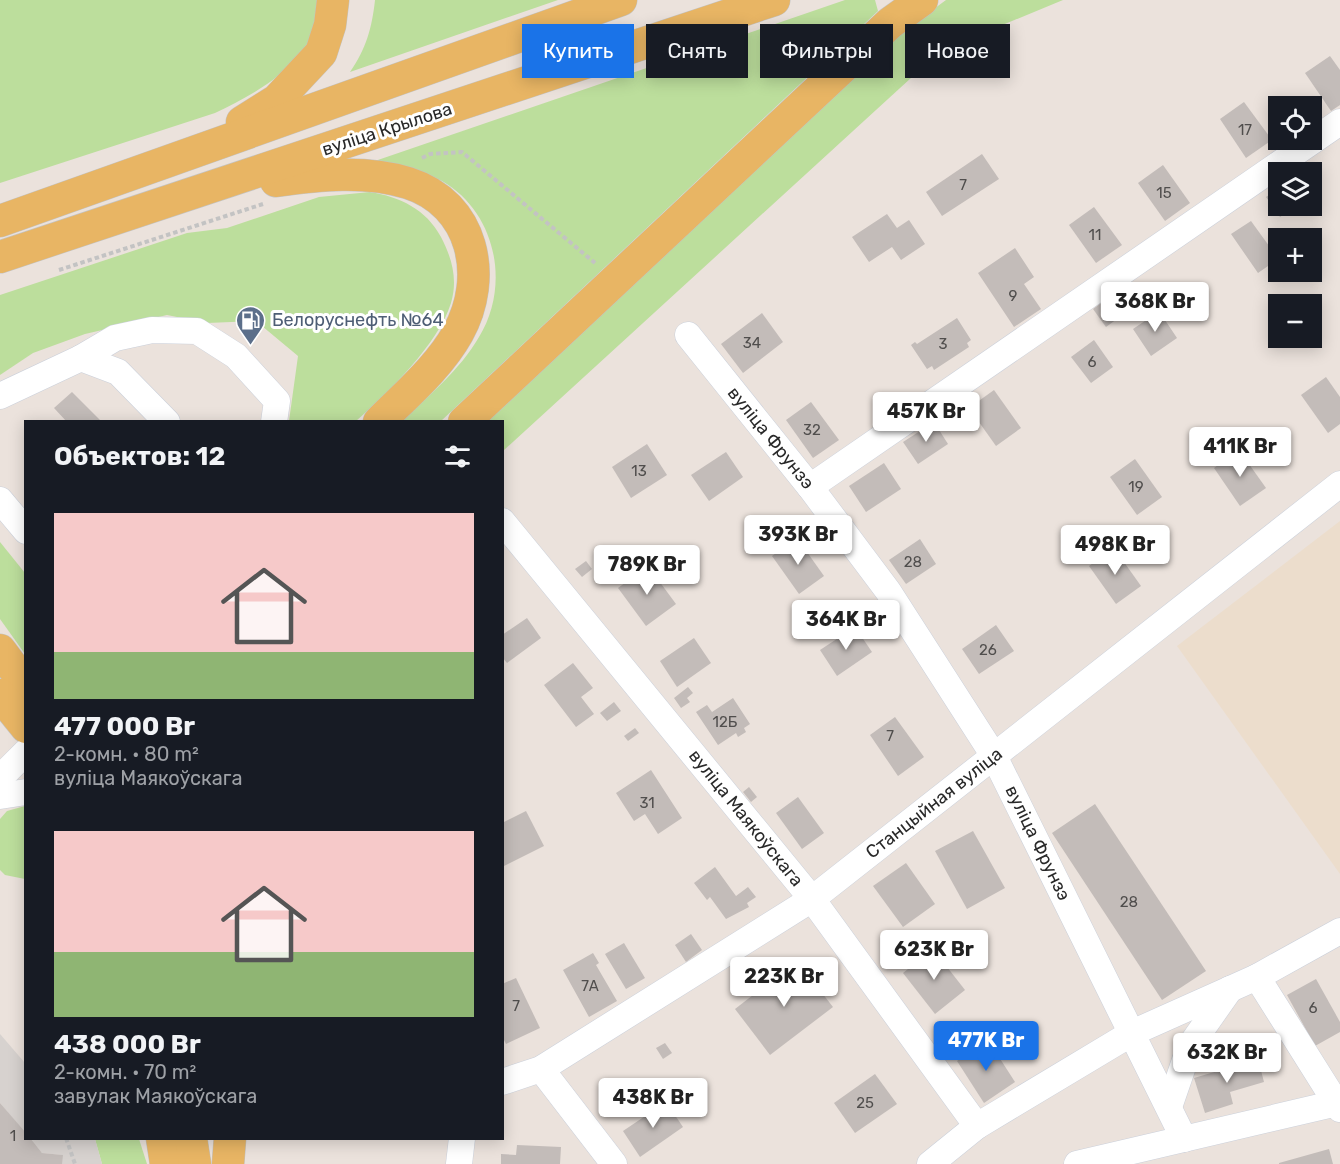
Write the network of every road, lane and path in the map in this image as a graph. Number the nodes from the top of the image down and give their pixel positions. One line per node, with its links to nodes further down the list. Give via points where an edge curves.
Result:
1 (333, 0): 6 (main road, via 321,53 307,69 277,100)
2 (621, 0): 6 (main road)
3 (774, 0): 8 (main road, вуліца Крылова)
4 (922, 0): 13 (main road, via 890,23)
5 (1340, 122): 22 (street)
6 (190, 155): 10 (main road)
7 (420, 159): 13 (path, via 430,154 462,152)
8 (204, 190): 11 (main road, вуліца Крылова); 19 (main road, via 331,174 407,183 431,194 450,209 472,246 474,289 468,311 446,353)
9 (265, 204): 12 (path)
10 (0, 221)
11 (0, 257)
12 (51, 272)
13 (616, 281): 20 (main road)
14 (688, 335): 22 (street, вуліца Фрунзэ)
15 (81, 358): 16 (street); 17 (street, via 118,372); 18 (street, via 115,338 152,330 197,331 236,356 278,401)
16 (0, 396)
17 (165, 420)
18 (274, 420)
19 (381, 420)
20 (466, 420)
21 (1340, 484): 31 (street, Станцыйная вуліца)
22 (810, 487): 31 (street, вуліца Фрунзэ, via 888,591)
23 (0, 500): 25 (street)
24 (504, 523): 35 (street, вуліца Маякоўскага)
25 (24, 529)
26 (0, 650): 27 (main road)
27 (24, 682)
28 (0, 695): 29 (main road)
29 (24, 725)
30 (24, 754): 32 (street)
31 (994, 756): 35 (street, Станцыйная вуліца); 39 (street, вуліца Фрунзэ)
32 (0, 778)
33 (24, 792): 34 (street)
34 (0, 796)
35 (812, 898): 40 (street, Станцыйная вуліца); 44 (street, вуліца Маякоўскага)
36 (1340, 932): 37 (street)
37 (1257, 977): 38 (street); 42 (street)
38 (1230, 990): 39 (street); 43 (street, via 1190,1046)
39 (1132, 1033): 43 (street, вуліца Фрунзэ); 44 (street)
40 (541, 1069): 41 (street, Станцыйная вуліца); 51 (street)
41 (504, 1081)
42 (1338, 1106): 45 (street)
43 (1169, 1107): 45 (street, вуліца Фрунзэ)
44 (977, 1126): 57 (street)
45 (1184, 1139): 58 (street)
46 (67, 1140): 52 (path)
47 (162, 1140): 53 (main road)
48 (191, 1140): 54 (main road)
49 (230, 1140): 55 (main road)
50 (462, 1140): 56 (street)
51 (605, 1158)
52 (75, 1164)
53 (166, 1164)
54 (195, 1164)
55 (228, 1164)
56 (459, 1164)
57 (930, 1164)
58 (1077, 1164)

